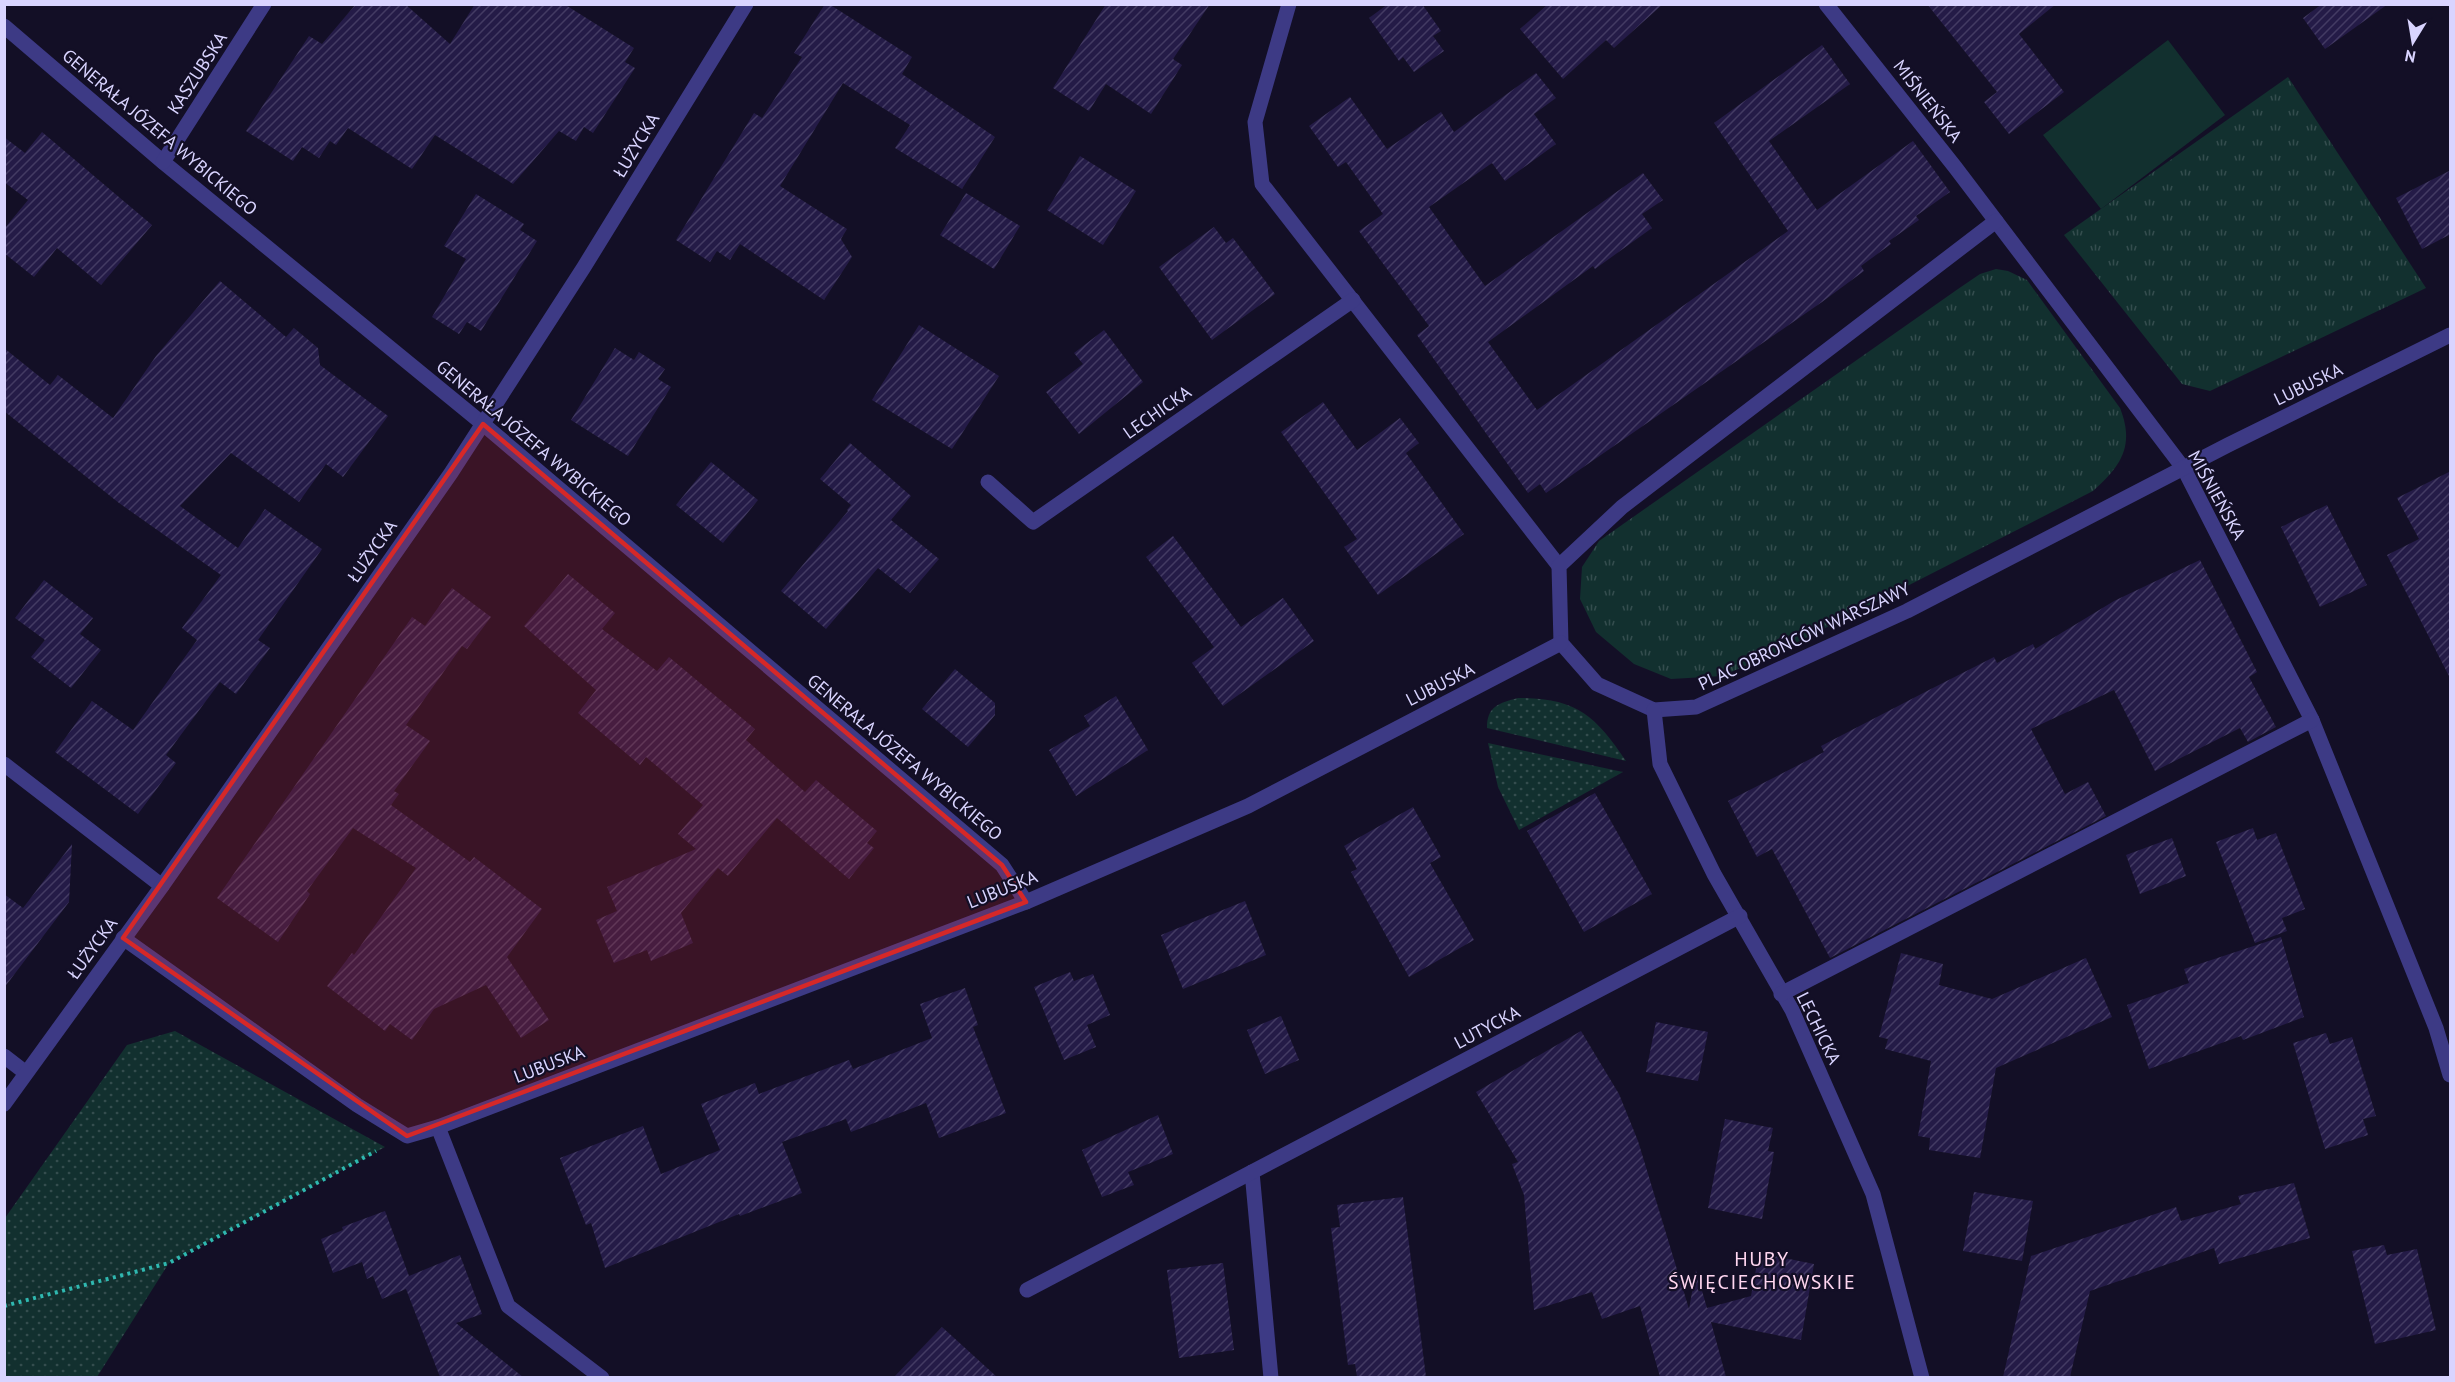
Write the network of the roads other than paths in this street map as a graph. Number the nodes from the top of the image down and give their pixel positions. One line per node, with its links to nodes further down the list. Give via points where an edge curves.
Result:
1 (264, 4): 6 (street, KASZUBSKA)
2 (746, 4): 10 (street, ŁUŻYCKA)
3 (1289, 4): 8 (street, via 1255,123 1262,184)
4 (1826, 4): 7 (street, MIŚNIEŃSKA)
5 (4, 26): 6 (street, GENERAŁA JÓZEFA WYBICKIEGO)
6 (164, 162): 10 (street, GENERAŁA JÓZEFA WYBICKIEGO)
7 (1995, 221): 11 (street, MIŚNIEŃSKA); 13 (street, via 1622,507)
8 (1353, 300): 12 (street, LECHICKA, via 1033,522); 13 (street)
9 (2451, 335): 11 (street, LUBUSKA)
10 (483, 424): 18 (street, ŁUŻYCKA); 19 (street, GENERAŁA JÓZEFA WYBICKIEGO, via 1002,865)
11 (2184, 469): 15 (street, PLAC OBROŃCÓW WARSZAWY, via 1891,619 1696,707); 16 (street, MIŚNIEŃSKA)
12 (988, 482)
13 (1559, 566): 14 (street)
14 (1562, 643): 15 (street, PLAC OBROŃCÓW WARSZAWY, via 1597,684); 19 (street, LUBUSKA, via 1248,806)
15 (1654, 710): 20 (street, LECHICKA, via 1660,764 1714,874)
16 (2312, 720): 22 (street); 25 (street, MIŚNIEŃSKA, via 2436,1028)
17 (4, 764): 18 (street)
18 (162, 886): 21 (street, ŁUŻYCKA)
19 (1026, 902): 27 (street, LUBUSKA)
20 (1740, 916): 22 (street, LECHICKA); 28 (street, LUTYCKA)
21 (123, 938): 24 (street, ŁUŻYCKA); 27 (street, LUBUSKA, via 357,1105 407,1136)
22 (1781, 994): 32 (street, LECHICKA, via 1792,1010 1873,1194)
23 (4, 1056): 24 (street)
24 (27, 1073): 26 (street, ŁUŻYCKA)
25 (2451, 1075)
26 (4, 1104)
27 (438, 1127): 30 (street, via 508,1306)
28 (1252, 1172): 29 (street, LUTYCKA); 31 (street)
29 (1027, 1290)
30 (602, 1377)
31 (1271, 1377)
32 (1922, 1377)

